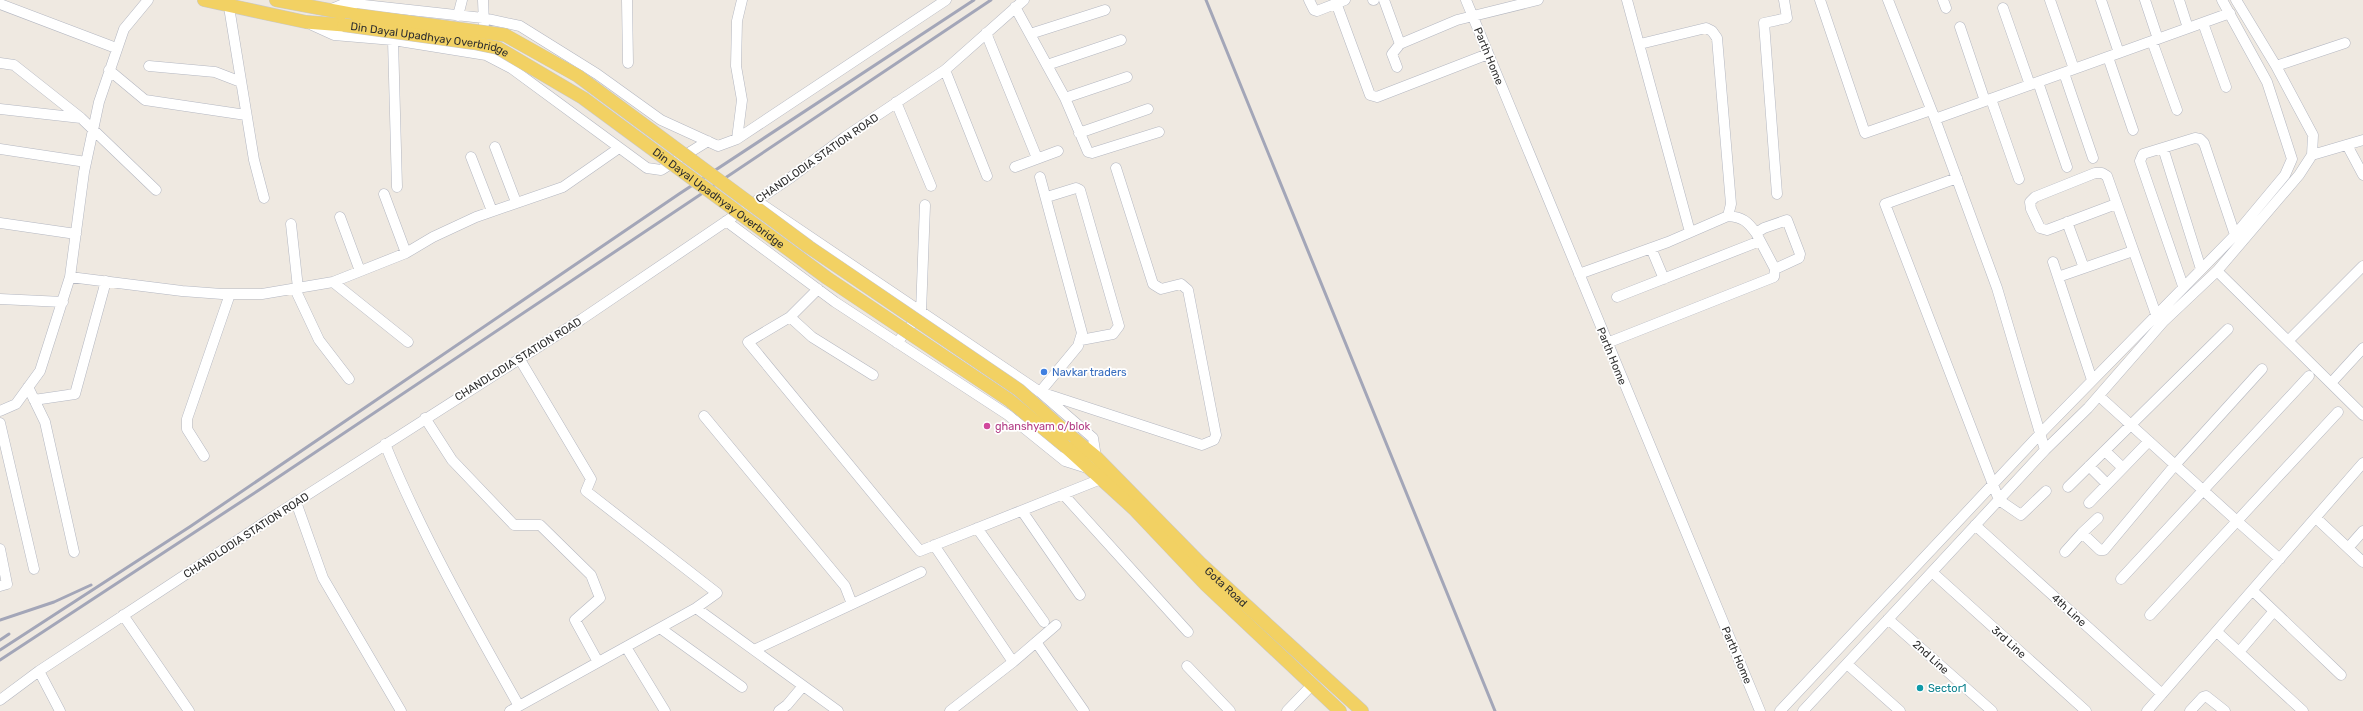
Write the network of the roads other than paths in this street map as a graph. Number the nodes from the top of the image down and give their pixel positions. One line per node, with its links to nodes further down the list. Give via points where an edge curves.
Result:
1 (148, 0): 48 (street, via 124,29)
2 (204, 0): 26 (main road)
3 (276, 0): 30 (main road)
4 (462, 0): 33 (street)
5 (483, 0): 35 (street)
6 (627, 0): 54 (street)
7 (742, 0): 80 (street, via 737,21 736,66 742,100)
8 (946, 0): 80 (street)
9 (1024, 0): 27 (street, CHANDLODIA STATION ROAD)
10 (1309, 0): 11 (street, via 1317,11 1343,3)
11 (1345, 0)
12 (1384, 0): 46 (street)
13 (1466, 0): 34 (street, Parth Home)
14 (1538, 0): 34 (street)
15 (1627, 0): 47 (street)
16 (1784, 0): 106 (street, via 1786,18 1764,23)
17 (1820, 0): 73 (street, via 1865,133)
18 (1888, 0): 73 (street)
19 (2050, 0): 59 (street)
20 (2100, 0): 49 (street)
21 (2145, 0): 44 (street)
22 (2179, 0): 39 (street)
23 (2222, 0): 32 (street)
24 (2236, 0): 58 (street)
25 (0, 4): 48 (street)
26 (229, 7): 36 (main road); 64 (street)
27 (1015, 8): 40 (street, CHANDLODIA STATION ROAD); 41 (street)
28 (1338, 8): 50 (street, via 1370,95 1377,97)
29 (2003, 8): 65 (street)
30 (328, 10): 33 (street, via 346,3); 182 (main road, Din Dayal Upadhyay Overbridge, bridge, via 505,35 578,76 809,247 1019,390)
31 (1105, 10): 41 (street)
32 (2230, 13): 37 (street); 122 (street, via 2267,82 2292,159 2286,175)
33 (458, 16): 35 (street)
34 (1472, 16): 46 (street); 50 (street, Parth Home)
35 (483, 18): 51 (street); 82 (street, via 520,26 597,74 661,120)
36 (306, 22): 42 (street, via 334,35); 187 (main road, Din Dayal Upadhyay Overbridge, bridge, via 344,25 498,48 583,98 827,278 1009,400)
37 (2203, 23): 39 (street); 66 (street)
38 (1960, 27): 68 (street)
39 (2188, 28): 44 (street)
40 (986, 34): 61 (street, CHANDLODIA STATION ROAD); 91 (street)
41 (1030, 34): 55 (street)
42 (393, 40): 51 (street); 103 (street)
43 (1121, 40): 55 (street)
44 (2155, 40): 49 (street); 72 (street)
45 (2345, 43): 58 (street)
46 (1400, 44): 57 (street, via 1392,54)
47 (1640, 44): 114 (street, via 1706,28 1717,38 1731,204); 120 (street)
48 (116, 48): 60 (street)
49 (2119, 53): 52 (street)
50 (1488, 54): 134 (street, Parth Home)
51 (486, 55): 85 (street, via 511,68)
52 (2108, 57): 59 (street); 77 (street)
53 (0, 63): 75 (street, via 14,65)
54 (628, 63)
55 (1047, 65): 67 (street)
56 (150, 66): 64 (street, via 214,72)
57 (1397, 66)
58 (2276, 66): 89 (street, via 2313,135)
59 (2074, 69): 62 (street)
60 (109, 70): 74 (street, via 145,100); 76 (street)
61 (944, 70): 69 (street, CHANDLODIA STATION ROAD); 98 (street)
62 (2064, 73): 65 (street); 92 (street)
63 (1127, 77): 67 (street)
64 (241, 82): 74 (street)
65 (2034, 83): 68 (street); 95 (street)
66 (2226, 87)
67 (1065, 98): 79 (street)
68 (1988, 100): 73 (street); 101 (street)
69 (896, 102): 102 (street); 109 (street, CHANDLODIA STATION ROAD)
70 (0, 109): 75 (street)
71 (1148, 109): 79 (street)
72 (2177, 110)
73 (1933, 114): 100 (street)
74 (246, 115): 108 (street)
75 (81, 118): 76 (street)
76 (93, 129): 93 (street); 104 (street)
77 (2133, 130)
78 (1159, 132): 79 (street, via 1092,153 1086,149)
79 (1079, 133)
80 (737, 139): 82 (street, via 718,146)
81 (2363, 140): 83 (street)
82 (708, 141): 85 (street, via 661,170 647,168)
83 (2347, 145): 89 (street); 97 (street)
84 (495, 147): 110 (street)
85 (619, 148): 110 (street, via 563,187)
86 (2163, 148): 122 (street, via 2200,138 2204,143); 131 (street); 140 (street, via 2143,154 2140,161)
87 (0, 149): 93 (street)
88 (1058, 151): 91 (street)
89 (2312, 156): 133 (street, via 2299,175)
90 (471, 157): 113 (street)
91 (1037, 158): 94 (street)
92 (2093, 158)
93 (86, 162): 121 (street)
94 (1014, 167)
95 (2067, 167)
96 (1116, 168): 166 (street, via 1153,284 1161,289 1181,284 1188,290 1216,435 1214,440 1202,445)
97 (2363, 175)
98 (988, 176)
99 (1040, 177): 107 (street)
100 (1957, 178): 176 (street, via 1997,288); 190 (street, via 1885,204)
101 (2019, 180)
102 (931, 186)
103 (397, 187)
104 (156, 190)
105 (384, 194): 126 (street)
106 (1777, 194)
107 (1046, 197): 152 (street, via 1082,333); 152 (street, via 1076,188 1080,190 1119,326 1113,334)
108 (264, 198)
109 (757, 200): 116 (street, CHANDLODIA STATION ROAD); 147 (street)
110 (516, 202): 113 (street)
111 (2116, 204): 117 (street); 117 (street, via 2107,176 2102,173 2035,197 2030,202 2031,209 2043,230); 125 (street)
112 (926, 205): 147 (street)
113 (492, 211): 126 (street, via 433,237)
114 (1728, 216): 120 (street); 123 (street, via 1739,217 1748,222)
115 (340, 217): 132 (street)
116 (726, 221): 142 (street); 158 (street, CHANDLODIA STATION ROAD)
117 (2067, 222): 129 (street)
118 (0, 223): 121 (street)
119 (292, 224): 141 (street)
120 (1690, 232): 124 (street)
121 (76, 234): 135 (street)
122 (2235, 235): 131 (street)
123 (1758, 237): 130 (street); 130 (street, via 1784,220 1788,222 1800,254 1799,258); 137 (street)
124 (1651, 248): 134 (street); 137 (street)
125 (2133, 251): 129 (street); 148 (street)
126 (406, 253): 132 (street)
127 (2052, 262): 136 (street)
128 (2363, 266): 153 (street)
129 (2084, 268): 136 (street)
130 (1775, 269): 156 (street, via 1774,277)
131 (2201, 269): 140 (street)
132 (360, 270): 139 (street)
133 (2216, 271): 150 (street); 153 (street)
134 (1579, 274): 156 (street, Parth Home)
135 (70, 277): 138 (street); 146 (street)
136 (2058, 277): 163 (street)
137 (1664, 279): 144 (street)
138 (106, 282): 143 (street); 168 (street, via 75,394)
139 (333, 282): 141 (street); 154 (street)
140 (2183, 286): 148 (street)
141 (296, 288): 143 (street, via 262,294); 162 (street, via 319,340)
142 (818, 289): 149 (street); 155 (street)
143 (230, 294): 181 (street, via 187,419 187,429)
144 (1617, 297)
145 (0, 299): 146 (street)
146 (63, 302): 165 (street, via 40,371)
147 (921, 312): 155 (street); 166 (street)
148 (2156, 314): 150 (street); 163 (street)
149 (790, 317): 160 (street, via 812,337); 206 (street, via 748,342 920,551)
150 (2160, 325): 167 (street)
151 (2228, 329): 175 (street)
152 (1081, 340): 166 (street)
153 (2289, 340): 164 (street)
154 (408, 342)
155 (897, 343): 187 (street, via 1008,415 1066,461)
156 (1607, 343): 261 (street, Parth Home)
157 (2363, 348): 164 (street)
158 (519, 358): 173 (street, CHANDLODIA STATION ROAD); 221 (street, via 590,479 586,491 717,593)
159 (2262, 369): 184 (street)
160 (873, 375)
161 (2309, 376): 192 (street)
162 (349, 379)
163 (2092, 380): 176 (street)
164 (2331, 383): 171 (street)
165 (28, 387): 168 (street); 169 (street, via 16,404)
166 (1040, 392): 182 (street, via 1093,438)
167 (2099, 396): 175 (street); 179 (street)
168 (34, 400): 209 (street, via 45,422)
169 (0, 411)
170 (2338, 412): 201 (street)
171 (2363, 415)
172 (704, 416): 220 (street, via 845,586)
173 (425, 418): 178 (street, CHANDLODIA STATION ROAD); 235 (street, via 452,460 514,525 540,525 591,575 600,598 575,620)
174 (0, 423): 213 (street)
175 (2131, 424): 177 (street); 180 (street)
176 (2040, 434): 179 (street); 190 (street)
177 (2149, 441): 184 (street); 186 (street)
178 (385, 444): 196 (street, CHANDLODIA STATION ROAD); 246 (street, via 399,480 461,604)
179 (2045, 450): 195 (street)
180 (2105, 451): 185 (street); 186 (street)
181 (204, 456)
182 (1096, 457): 260 (main road, Gota Road, via 1200,563)
183 (2363, 463): 200 (street)
184 (2175, 465): 192 (street); 205 (street, via 2104,550 2100,550)
185 (2089, 466): 189 (street); 191 (street)
186 (2124, 468): 189 (street)
187 (1091, 470): 188 (main road, Gota Road)
188 (1101, 479): 194 (street); 241 (main road, Gota Road, via 1134,509 1206,585)
189 (2107, 484): 197 (street)
190 (1993, 485): 195 (street); 262 (street)
191 (2068, 488)
192 (2203, 490): 201 (street); 216 (street)
193 (2046, 491): 195 (street, via 2021,515)
194 (1063, 494): 198 (street); 229 (street)
195 (1999, 500): 202 (street)
196 (296, 502): 224 (street, CHANDLODIA STATION ROAD); 250 (street, via 323,578)
197 (2089, 503)
198 (1022, 511): 203 (street); 219 (street)
199 (2098, 518): 205 (street)
200 (2316, 518): 207 (street); 211 (street)
201 (2237, 521): 211 (street); 223 (street)
202 (1975, 525): 215 (street); 244 (street, 4th Line)
203 (977, 528): 206 (street); 226 (street)
204 (2363, 531): 207 (street)
205 (2082, 533): 210 (street)
206 (934, 545): 236 (street)
207 (2348, 548): 212 (street)
208 (0, 549): 217 (street, via 7,584)
209 (74, 552)
210 (2065, 552)
211 (2280, 559): 218 (street)
212 (2363, 562)
213 (34, 569)
214 (921, 572): 220 (street)
215 (1932, 572): 225 (street); 266 (street, 3rd Line)
216 (2121, 579)
217 (0, 586)
218 (2253, 591): 222 (street); 230 (street)
219 (1080, 595)
220 (852, 604): 233 (street)
221 (696, 608): 228 (street); 233 (street)
222 (2274, 611): 234 (street); 240 (street)
223 (2150, 615)
224 (123, 616): 239 (street, CHANDLODIA STATION ROAD); 249 (street)
225 (1888, 619): 237 (street); 265 (street, 2nd Line)
226 (1044, 622)
227 (1056, 625): 231 (street)
228 (660, 628): 232 (street); 243 (street)
229 (1188, 632)
230 (2217, 632): 234 (street); 244 (street)
231 (1036, 642): 236 (street); 256 (street)
232 (626, 647): 235 (street); 252 (street)
233 (754, 650): 242 (street)
234 (2239, 652): 270 (street)
235 (598, 662): 246 (street)
236 (1013, 662): 255 (street)
237 (1847, 664): 263 (street); 264 (street)
238 (1187, 666): 257 (street)
239 (39, 671): 245 (street, CHANDLODIA STATION ROAD); 248 (street)
240 (2341, 675)
241 (1312, 685): 258 (street); 259 (main road, Gota Road)
242 (804, 686): 247 (street); 254 (street)
243 (742, 687)
244 (2162, 694): 267 (street)
245 (0, 700)
246 (519, 706): 251 (street)
247 (790, 708): 253 (street)
248 (60, 711)
249 (188, 711)
250 (402, 711)
251 (510, 711)
252 (665, 711)
253 (779, 711)
254 (838, 711)
255 (950, 711)
256 (1084, 711)
257 (1230, 711)
258 (1287, 711)
259 (1340, 711)
260 (1362, 711)
261 (1760, 711)
262 (1780, 711)
263 (1803, 711)
264 (1900, 711)
265 (1992, 711)
266 (2086, 711)
267 (2147, 711)
268 (2190, 711): 269 (street, via 2202,697 2206,696)
269 (2225, 711)
270 (2303, 711)

